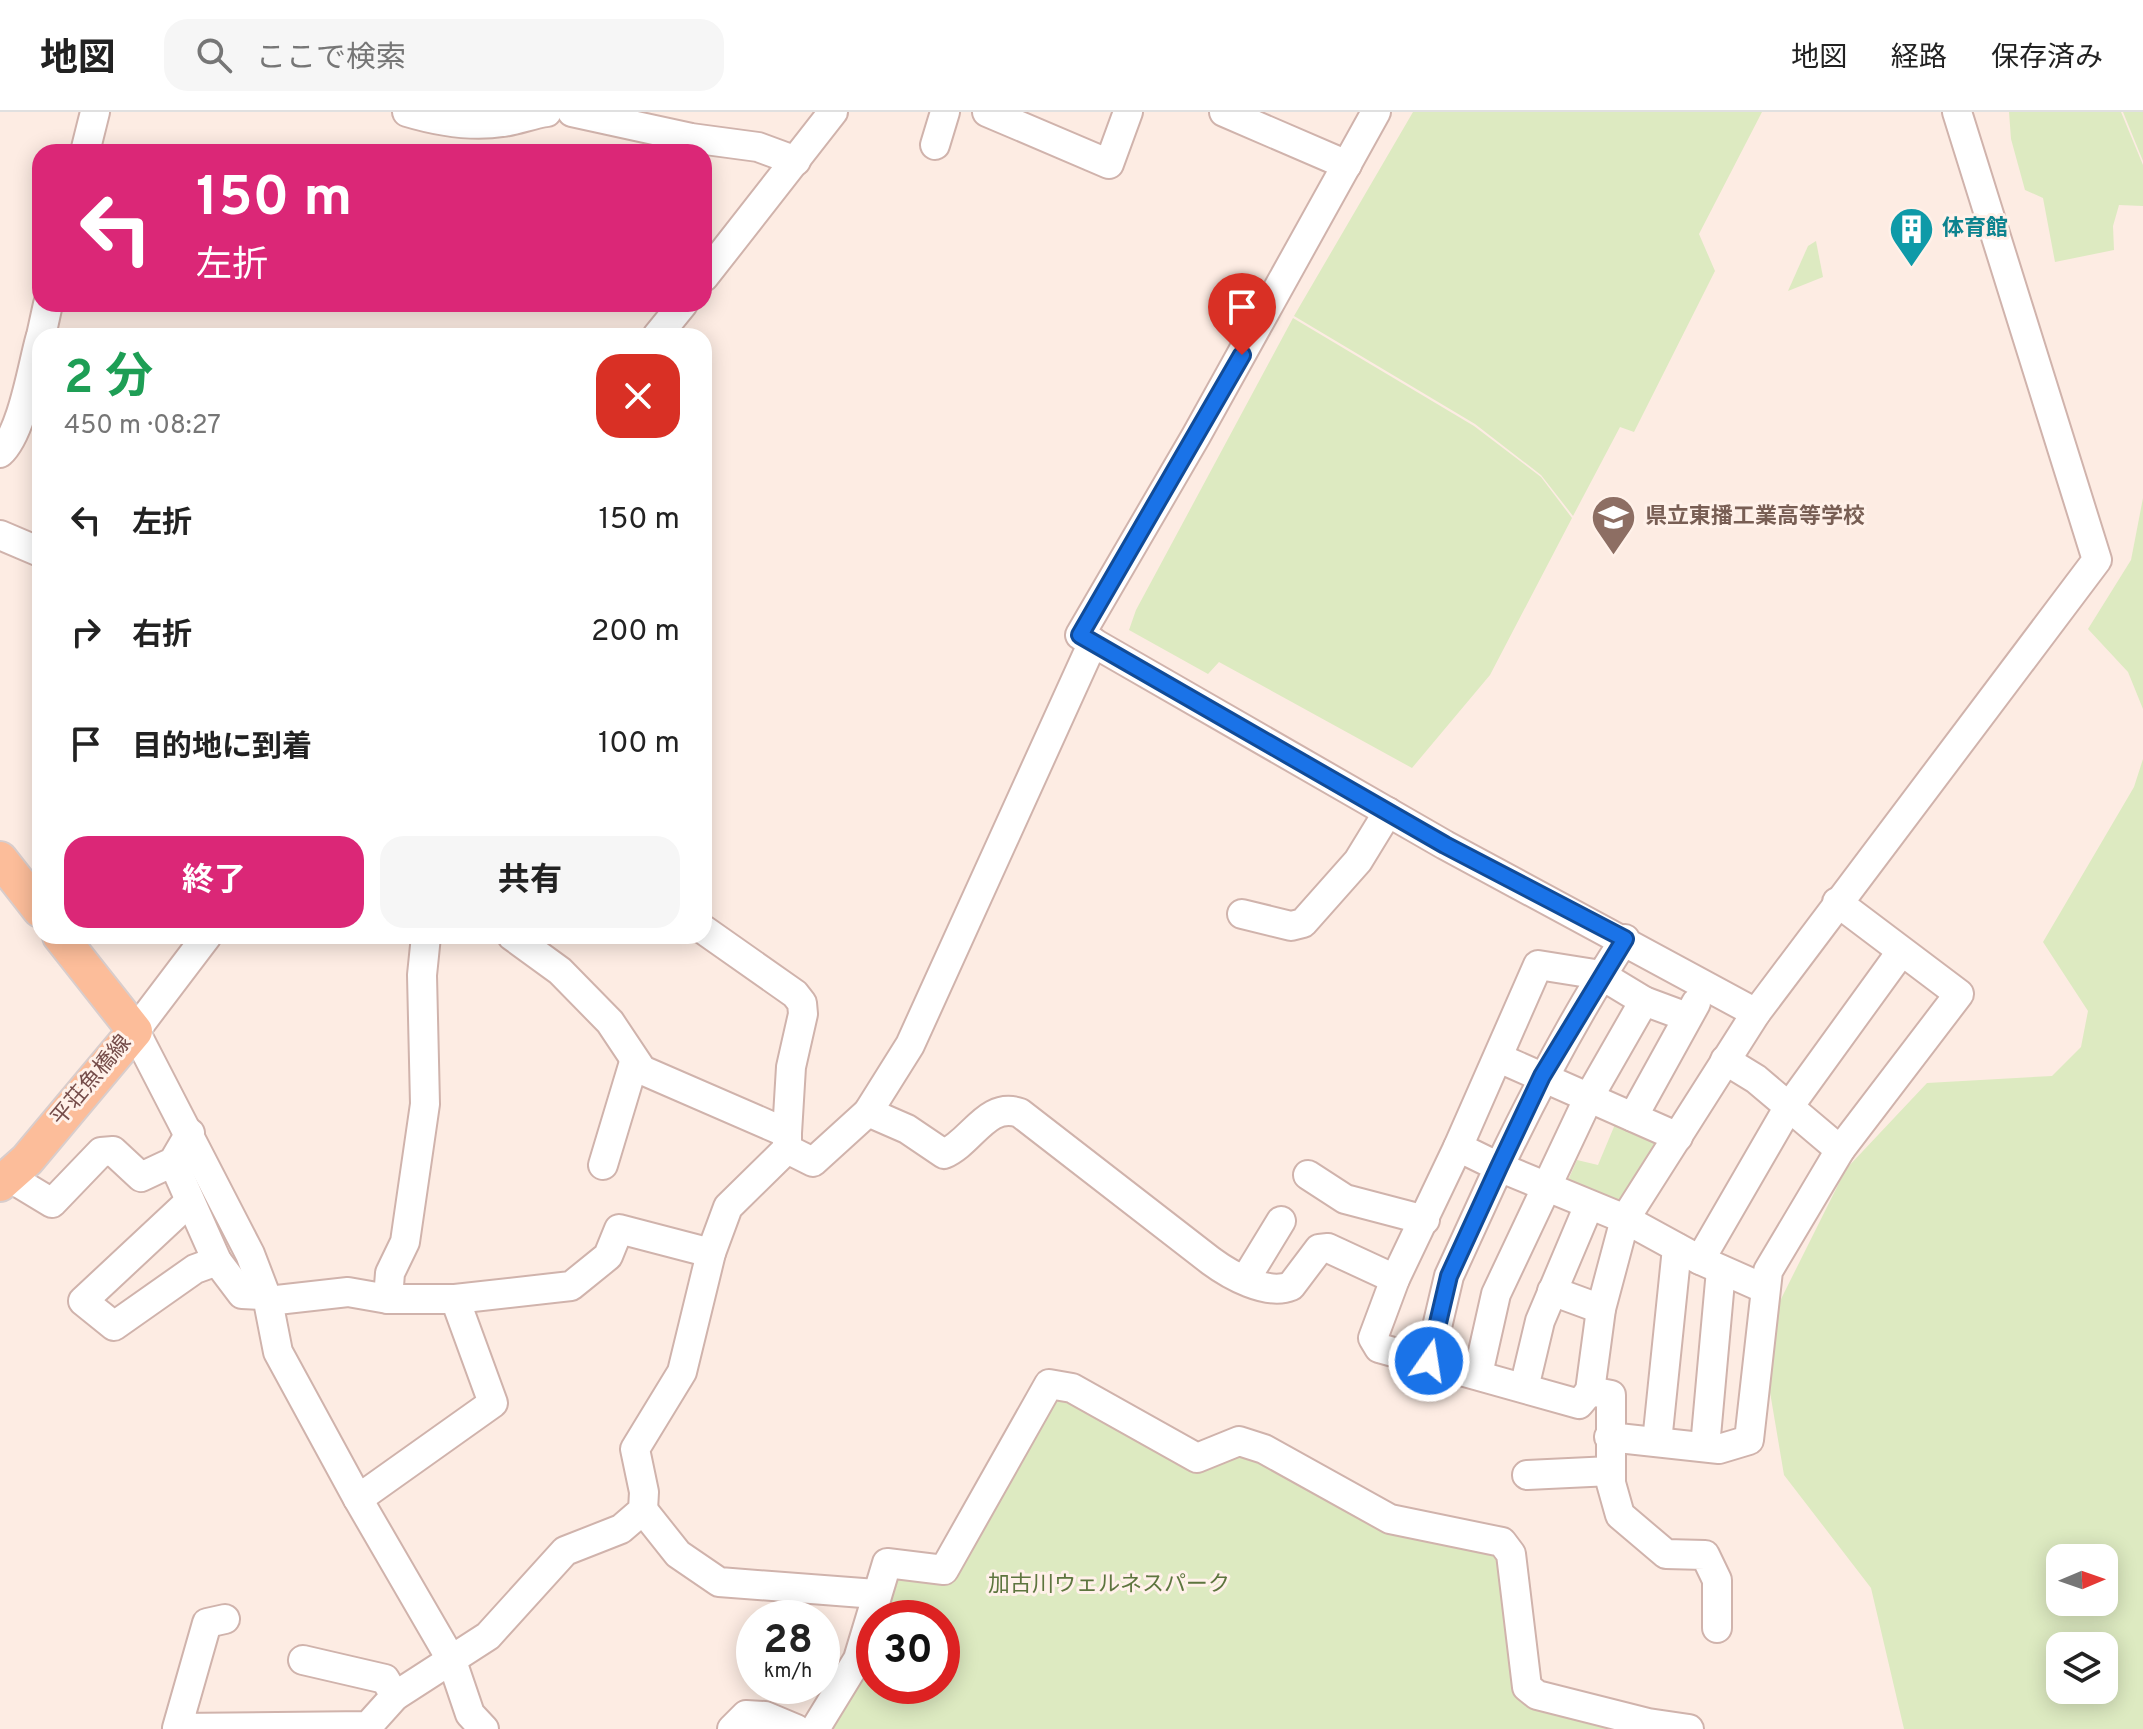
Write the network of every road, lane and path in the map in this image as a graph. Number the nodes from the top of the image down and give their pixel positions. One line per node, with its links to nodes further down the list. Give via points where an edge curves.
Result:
1 (95, 112): 12 (street)
2 (547, 112): 11 (street, via 502,123)
3 (572, 112): 14 (street, via 758,147)
4 (833, 112): 14 (street)
5 (945, 112): 13 (street)
6 (987, 112): 7 (street, via 1109,164)
7 (1128, 112)
8 (1224, 112): 15 (street)
9 (1376, 112): 15 (street)
10 (1957, 112): 27 (street, via 2097,560)
11 (427, 115)
12 (87, 144)
13 (935, 145)
14 (796, 161): 16 (street)
15 (1347, 165): 23 (street, via 1080,635)
16 (712, 267)
17 (676, 312): 18 (street)
18 (664, 328)
19 (32, 361): 20 (street)
20 (2, 449)
21 (0, 535): 22 (street)
22 (32, 549)
23 (1093, 642): 24 (street); 48 (street, via 910,1045)
24 (1388, 812): 28 (street, via 1358,861 1303,923 1291,926); 30 (street)
25 (0, 859): 26 (main road)
26 (32, 900)
27 (1837, 902): 35 (street); 39 (street)
28 (1242, 914)
29 (712, 936): 52 (street, via 802,1003 791,1067)
30 (1625, 939): 36 (street); 37 (street)
31 (66, 944): 41 (main road, 平荘魚橋線)
32 (201, 944): 41 (street)
33 (425, 944): 74 (street, via 425,1104 405,1242 390,1273)
34 (523, 944): 44 (street, via 560,971 610,1022)
35 (1901, 952): 47 (street); 54 (street, via 1959,994)
36 (1601, 975): 38 (street); 42 (street, via 1538,965); 45 (street)
37 (1707, 986): 39 (street); 40 (street)
38 (1644, 1001): 40 (street); 46 (street)
39 (1756, 1013): 43 (street)
40 (1687, 1017): 49 (street)
41 (135, 1031): 50 (street); 59 (main road, 平荘魚橋線)
42 (1499, 1058): 45 (street); 53 (street)
43 (1725, 1060): 47 (street); 51 (street)
44 (634, 1062): 52 (street); 56 (street)
45 (1542, 1076): 46 (street); 57 (street)
46 (1589, 1097): 49 (street); 60 (street)
47 (1788, 1108): 54 (street); 67 (street)
48 (868, 1112): 52 (street, via 813,1162); 70 (street, via 944,1154 996,1111 1020,1113 1211,1261)
49 (1633, 1117): 51 (street)
50 (190, 1133): 55 (street); 73 (street)
51 (1678, 1137): 63 (street)
52 (787, 1141): 66 (street, via 728,1207)
53 (1458, 1147): 57 (street); 64 (street)
54 (1840, 1150): 71 (street)
55 (173, 1162): 59 (street, via 141,1177 113,1151 101,1152 52,1203); 61 (street)
56 (603, 1165)
57 (1499, 1167): 60 (street); 77 (street, via 1449,1276)
58 (1308, 1175): 64 (street, via 1345,1199)
59 (4, 1180)
60 (1546, 1189): 62 (street); 78 (street, via 1496,1294)
61 (189, 1202): 68 (street); 68 (street, via 83,1301 114,1326 195,1269)
62 (1589, 1205): 63 (street); 72 (street)
63 (1625, 1219): 67 (street); 76 (street)
64 (1425, 1220): 69 (street)
65 (1281, 1221): 70 (street)
66 (711, 1253): 75 (street, via 619,1229 608,1256 571,1286); 87 (street, via 682,1372 635,1449)
67 (1699, 1259): 71 (street); 82 (street); 83 (street)
68 (217, 1261): 73 (street, via 242,1294)
69 (1395, 1279): 70 (street, via 1328,1248 1319,1249 1284,1289); 77 (street, via 1373,1338 1379,1348)
70 (1245, 1280)
71 (1763, 1288): 83 (street, via 1749,1440 1719,1449)
72 (1552, 1291): 76 (street); 79 (street)
73 (266, 1298): 74 (street, via 348,1292); 86 (street, via 278,1352)
74 (388, 1299): 75 (street)
75 (455, 1299): 86 (street, via 493,1403)
76 (1601, 1309): 80 (street)
77 (1429, 1361): 78 (street)
78 (1478, 1374): 79 (street)
79 (1524, 1388): 80 (street, via 1579,1404)
80 (1590, 1391): 81 (street, via 1611,1395)
81 (1609, 1437): 82 (street); 84 (street)
82 (1657, 1442): 83 (street)
83 (1705, 1447)
84 (1611, 1471): 85 (street); 90 (street, via 1620,1515 1637,1532 1666,1554 1705,1555 1717,1580)
85 (1527, 1475)
86 (358, 1499): 92 (street)
87 (643, 1510): 88 (street, via 678,1554 719,1582); 92 (street, via 621,1529 565,1551 488,1636)
88 (876, 1594): 97 (street, via 858,1659); 98 (street, via 887,1563 944,1570 1049,1384 1072,1388 1197,1458 1239,1441 1264,1449 1390,1519 1502,1542 1511,1554 1527,1687 1551,1699)
89 (225, 1619): 93 (street, via 207,1623 177,1728 368,1726)
90 (1717, 1628)
91 (303, 1660): 93 (street, via 385,1679)
92 (452, 1661): 93 (street); 94 (street, via 470,1714)
93 (395, 1696)
94 (484, 1729)
95 (732, 1729): 96 (street, via 746,1715 765,1716)
96 (796, 1729)
97 (815, 1729)
98 (1689, 1729)

